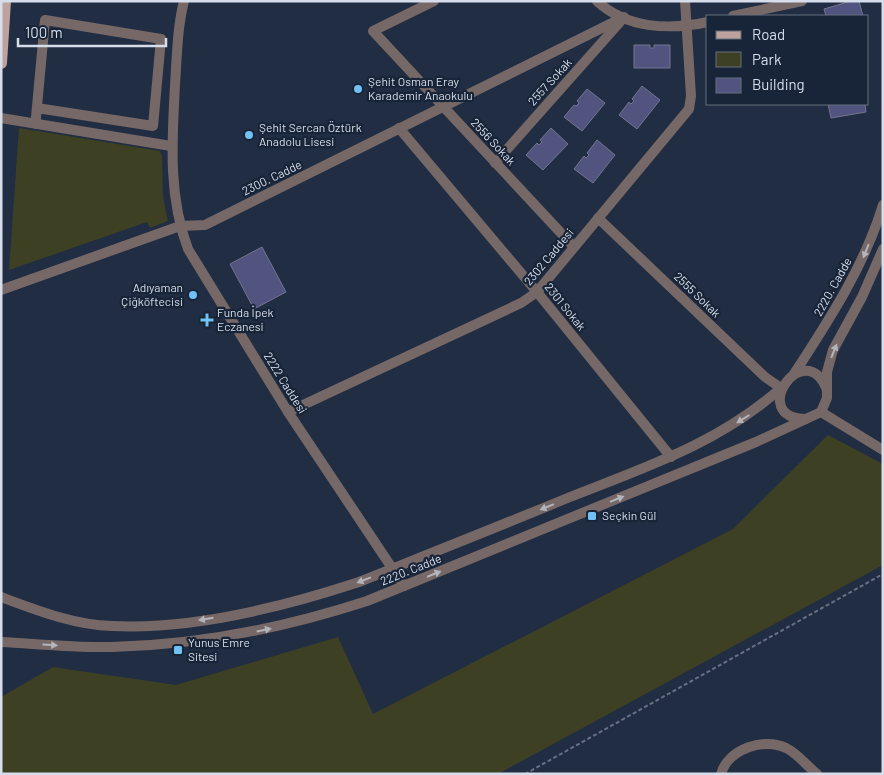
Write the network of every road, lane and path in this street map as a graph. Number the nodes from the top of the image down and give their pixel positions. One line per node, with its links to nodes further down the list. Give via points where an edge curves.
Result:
1 (5, 1): 11 (main road)
2 (184, 1): 17 (street, 2222 Caddesi, via 178,25)
3 (434, 1): 12 (street, 2556 Sokak, via 374,31)
4 (598, 1): 8 (street)
5 (685, 1): 10 (street, 2302 Caddesi)
6 (802, 1): 7 (street)
7 (737, 15)
8 (624, 17): 10 (street, via 658,27); 12 (street, 2300. Cadde); 18 (street, 2557 Sokak)
9 (706, 22): 10 (street)
10 (687, 26): 20 (street, 2302 Caddesi, via 688,109)
11 (1, 63)
12 (443, 106): 16 (street, 2300. Cadde); 18 (street, 2556 Sokak)
13 (37, 108): 13 (street, via 45,20 161,39 153,126); 15 (street)
14 (1, 118): 15 (street)
15 (36, 124): 17 (street)
16 (399, 128): 21 (street, 2300. Cadde, via 205,225); 25 (street, 2301 Sokak)
17 (171, 146): 21 (street, 2222 Caddesi)
18 (495, 163): 22 (street, 2556 Sokak)
19 (883, 205): 26 (street, 2220. Cadde, one-way to 26, via 846,292)
20 (598, 218): 22 (street, 2302 Caddesi); 27 (street, 2555 Sokak, via 765,377)
21 (180, 226): 24 (street, 2300. Cadde); 29 (street, 2222 Caddesi, via 188,248)
22 (574, 247): 25 (street, 2302 Caddesi)
23 (883, 249): 28 (street, one-way to 23, via 827,372 833,350)
24 (1, 290)
25 (537, 292): 29 (street, 2302 Caddesi, via 521,303); 33 (street, 2301 Sokak)
26 (794, 374): 27 (street, 2220. Cadde); 28 (street, via 805,372 819,378 824,383)
27 (781, 388): 31 (street, via 785,411 799,419); 33 (street, 2220. Cadde, one-way to 33, via 754,412)
28 (827, 398): 30 (street)
29 (288, 412): 34 (street, 2222 Caddesi)
30 (821, 412): 31 (street, 2220. Cadde); 32 (street)
31 (807, 419): 36 (street, 2220. Cadde, one-way to 31)
32 (883, 450)
33 (671, 457): 34 (street, 2220. Cadde, one-way to 34)
34 (392, 569): 36 (street, 2222 Caddesi); 37 (street, 2220. Cadde, one-way to 37, via 320,595 283,604 157,625 111,626 81,622)
35 (883, 574): 39 (path)
36 (404, 586): 38 (street, 2220. Cadde, one-way to 36, via 109,647 218,638 289,625)
37 (1, 598)
38 (1, 642)
39 (525, 774)
40 (721, 774): 41 (street, via 724,763 740,751 775,744 788,748)
41 (816, 774)

